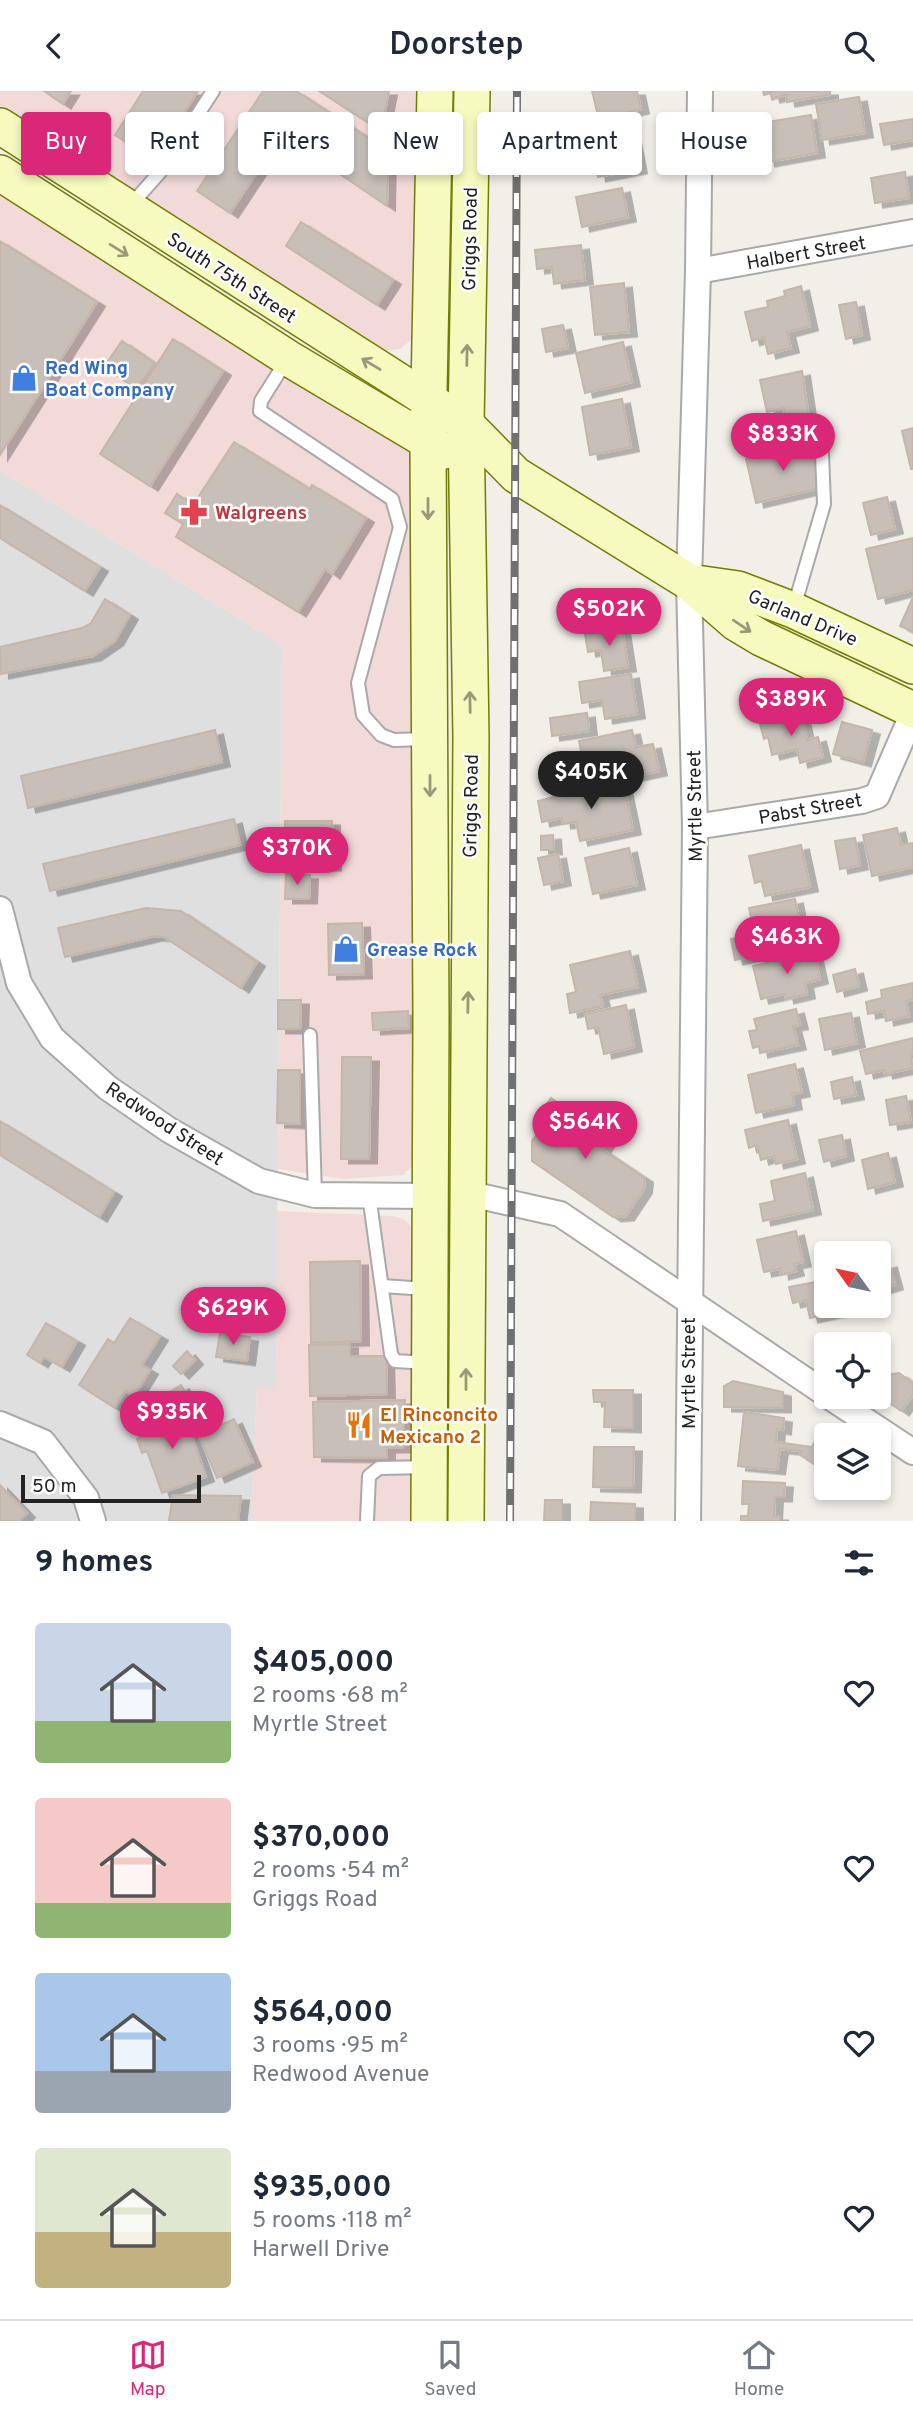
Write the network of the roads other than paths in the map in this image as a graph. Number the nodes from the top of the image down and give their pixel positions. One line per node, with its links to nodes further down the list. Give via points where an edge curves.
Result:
1 (213, 91): 7 (lane, via 161,171)
2 (435, 91): 12 (main road, Griggs Road)
3 (472, 91): 13 (main road, Griggs Road, one-way to 3)
4 (699, 91): 10 (street, Myrtle Street)
5 (0, 127): 7 (main road, South 75th Street)
6 (0, 173): 8 (main road, South 75th Street)
7 (114, 201): 8 (main road); 12 (main road, South 75th Street, one-way to 7)
8 (81, 226): 11 (main road, South 75th Street, one-way to 11)
9 (913, 232): 10 (street, Halbert Street)
10 (698, 271): 18 (street, Myrtle Street)
11 (288, 358): 14 (main road, South 75th Street); 23 (lane, via 261,401 260,411 392,499 400,527 358,683 363,715 381,735 394,740)
12 (429, 399): 13 (main road, South 75th Street); 14 (main road, Griggs Road)
13 (466, 424): 16 (main road, Griggs Road); 17 (main road, Garland Drive)
14 (428, 441): 16 (main road, South 75th Street); 23 (main road, Griggs Road, one-way to 23)
15 (822, 454): 19 (lane, via 824,504)
16 (467, 464): 17 (main road, Garland Drive); 22 (main road, Griggs Road, one-way to 16)
17 (516, 475): 18 (main road, Garland Drive)
18 (689, 582): 19 (main road, Garland Drive, via 738,589); 21 (main road, Garland Drive, one-way to 21, via 736,623 761,638); 24 (street, Myrtle Street)
19 (793, 610): 20 (main road, Garland Drive)
20 (913, 666)
21 (913, 712): 24 (street, Pabst Street, via 877,796)
22 (471, 737): 23 (main road); 28 (main road, Griggs Road, one-way to 22)
23 (430, 739): 26 (main road, Griggs Road, one-way to 26)
24 (695, 827): 34 (street, Myrtle Street)
25 (0, 909): 29 (street, Redwood Street, via 19,983 52,1038 68,1055 108,1088 205,1152 259,1181)
26 (431, 1019): 28 (main road, via 449,1045 451,1181); 31 (main road, Griggs Road)
27 (310, 1035): 29 (lane)
28 (466, 1193): 34 (street, via 560,1214); 35 (main road, Griggs Road)
29 (315, 1195): 30 (street, Redwood Street)
30 (369, 1195): 31 (street, Redwood Street); 32 (lane)
31 (428, 1196): 33 (main road, Griggs Road); 35 (main road, via 445,1208 450,1223 451,1327)
32 (382, 1286): 33 (lane); 36 (lane, via 395,1361)
33 (429, 1289): 36 (main road, Griggs Road)
34 (689, 1301): 37 (street); 47 (street, Myrtle Street)
35 (466, 1342): 42 (main road, Griggs Road, one-way to 35)
36 (429, 1363): 41 (main road, Griggs Road)
37 (814, 1386)
38 (849, 1409): 40 (street)
39 (0, 1424): 43 (street, via 43,1442 86,1498)
40 (913, 1453)
41 (429, 1467): 42 (main road); 44 (lane, via 372,1471); 45 (main road, Griggs Road)
42 (466, 1473): 46 (main road, Griggs Road)
43 (93, 1521)
44 (367, 1521)
45 (429, 1521)
46 (466, 1521)
47 (688, 1521)

